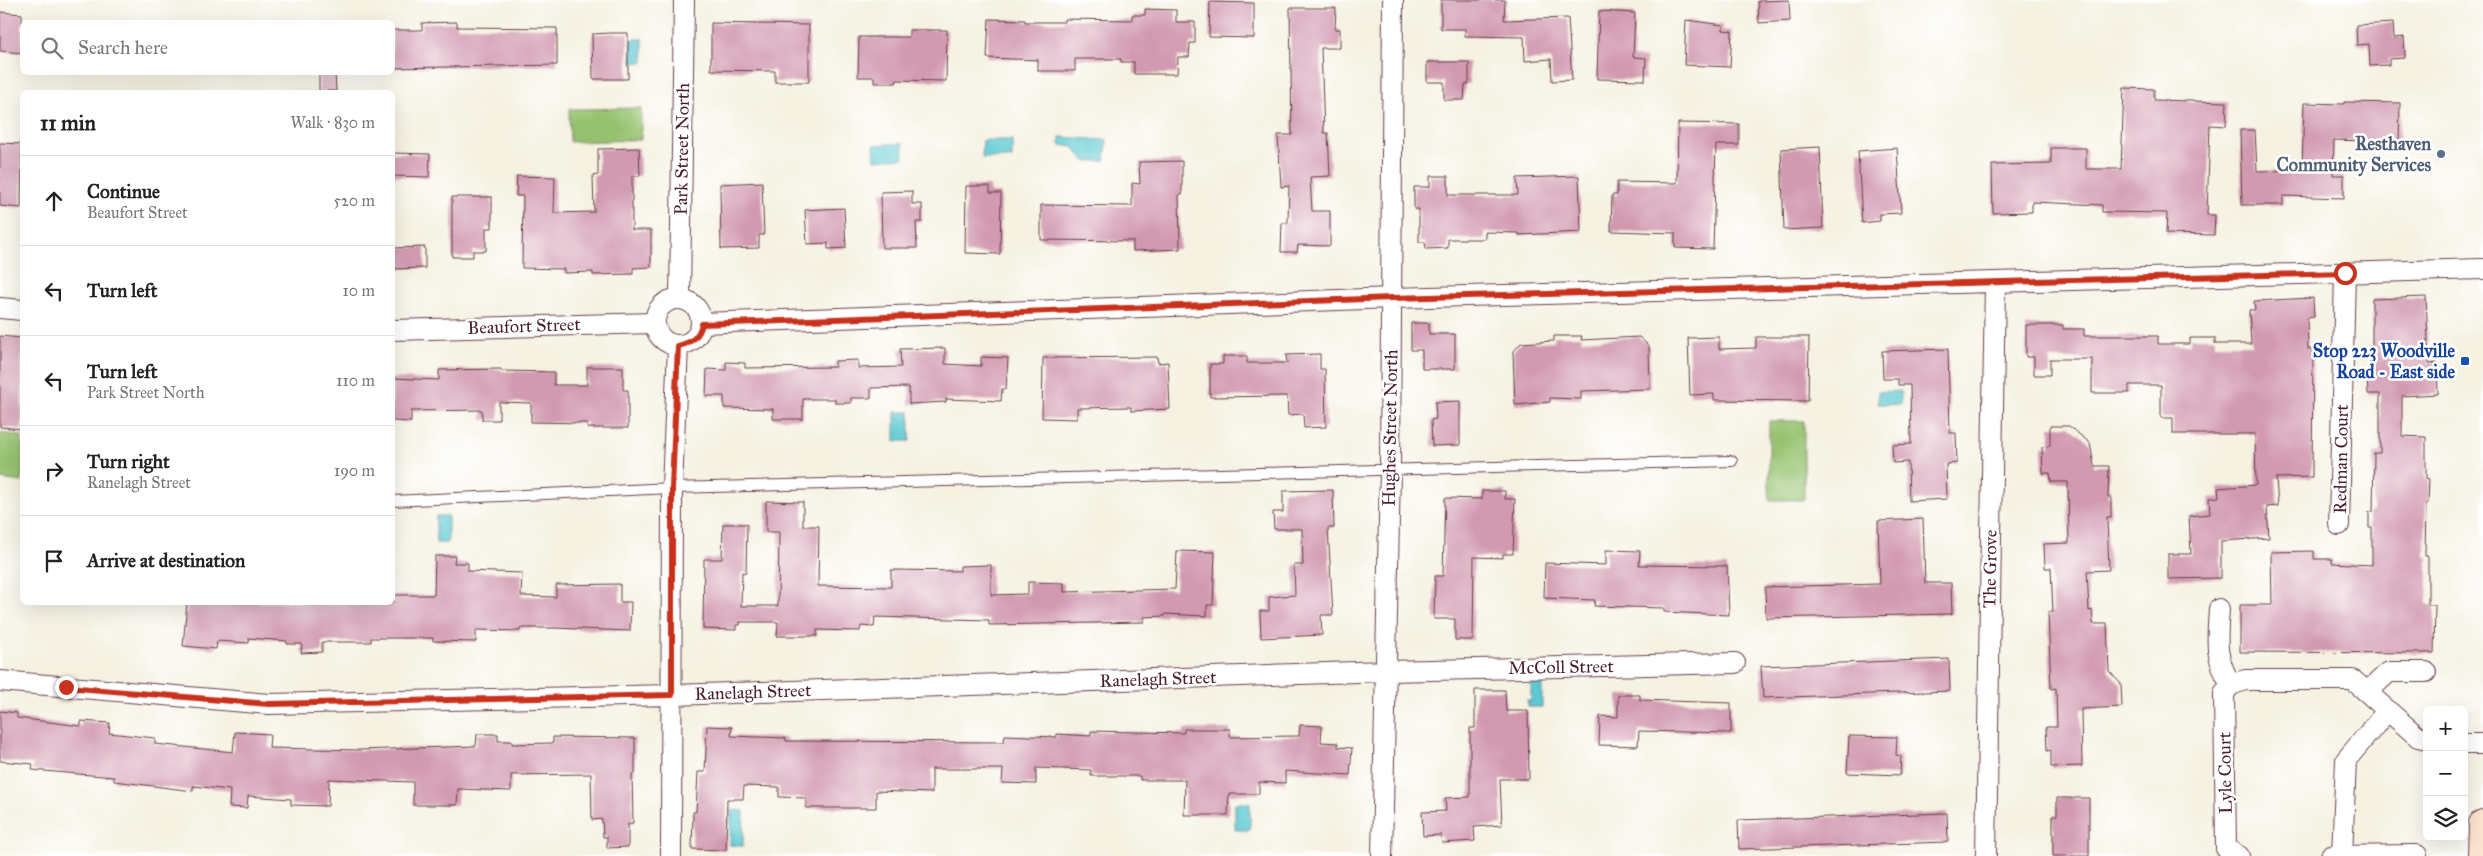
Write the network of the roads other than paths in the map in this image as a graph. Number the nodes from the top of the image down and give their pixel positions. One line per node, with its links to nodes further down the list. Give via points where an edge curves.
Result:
1 (684, 0): 7 (street, Park Street North)
2 (1393, 0): 6 (street, Hughes Street North)
3 (2483, 269): 4 (street)
4 (2345, 273): 5 (street); 18 (street, Redman Court)
5 (1994, 282): 6 (street); 35 (street, The Grove)
6 (1392, 298): 11 (street); 15 (street, Hughes Street North)
7 (680, 299): 10 (street, via 663,304); 11 (street, via 696,306)
8 (0, 308): 9 (street)
9 (20, 310)
10 (655, 323): 12 (street, Beaufort Street); 13 (street, via 661,338)
11 (702, 324): 13 (street, via 697,336 688,344)
12 (395, 330)
13 (678, 346): 16 (street)
14 (1732, 461): 15 (lane)
15 (1390, 470): 16 (lane); 21 (street, Hughes Street North)
16 (672, 488): 17 (lane); 26 (street)
17 (395, 501)
18 (2339, 525)
19 (2219, 609): 24 (street, via 2217,654)
20 (1735, 663): 21 (street, McColl Street)
21 (1387, 671): 26 (street, Ranelagh Street); 34 (street, Hughes Street North)
22 (2426, 672): 25 (street, via 2389,672)
23 (0, 681): 26 (street, Ranelagh Street, via 269,704)
24 (2231, 685): 25 (street, via 2245,680 2353,680); 36 (street, Lyle Court, via 2224,693 2226,848)
25 (2368, 691): 27 (street)
26 (672, 695): 33 (street)
27 (2387, 711): 28 (street); 38 (street, via 2346,760)
28 (2423, 738)
29 (2468, 744): 30 (street)
30 (2483, 744)
31 (2483, 824): 39 (main road)
32 (2417, 855): 38 (street)
33 (671, 856)
34 (1382, 856)
35 (1986, 856)
36 (2239, 856)
37 (2331, 856): 38 (street)
38 (2342, 856)
39 (2482, 856)

